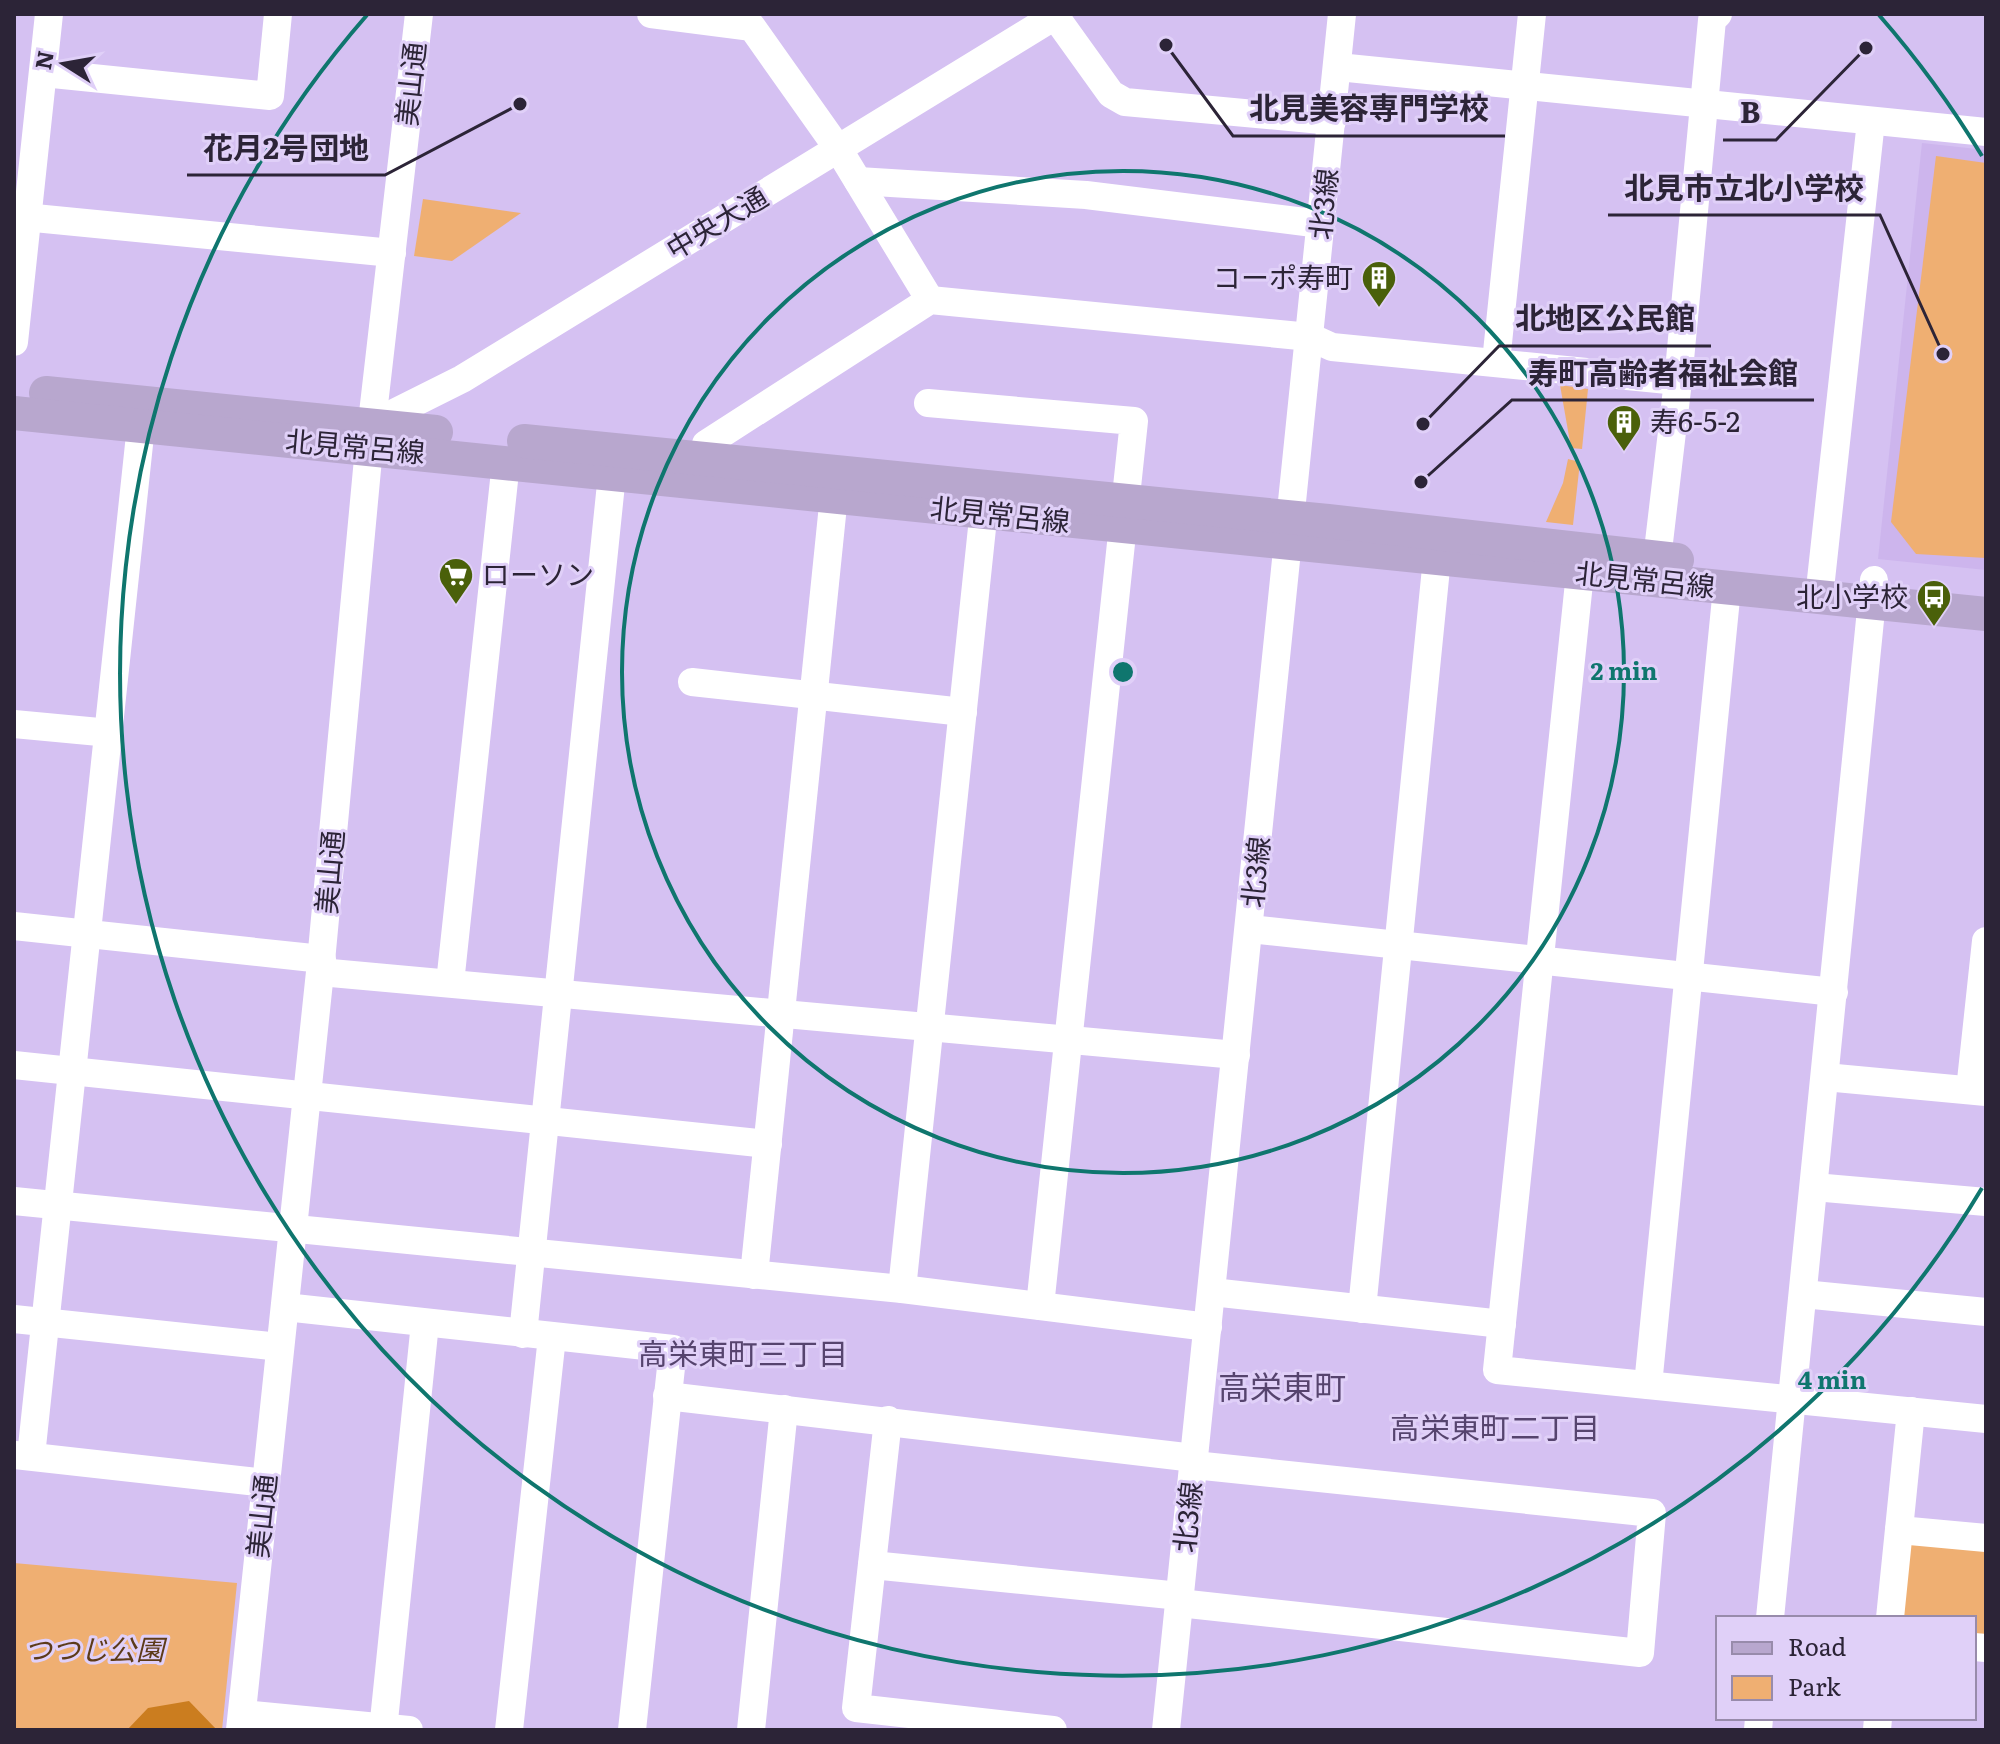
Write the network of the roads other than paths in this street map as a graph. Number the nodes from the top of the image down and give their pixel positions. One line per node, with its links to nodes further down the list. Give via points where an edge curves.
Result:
1 (49, 14): 10 (street)
2 (278, 14): 10 (street, via 270,96)
3 (419, 14): 20 (street, 美山通)
4 (651, 14): 16 (street, via 752,27)
5 (1342, 14): 9 (street, 北3線)
6 (1532, 14): 11 (street)
7 (1718, 14): 12 (street, via 1712,20)
8 (1057, 15): 13 (street, via 1111,94 1125,102); 16 (street, 中央大通)
9 (1338, 67): 11 (street); 13 (street, 北3線)
10 (43, 73): 18 (street)
11 (1524, 85): 12 (street); 24 (street)
12 (1704, 102): 14 (street); 25 (street)
13 (1332, 121): 19 (street, 北3線)
14 (1871, 121): 15 (street); 41 (street)
15 (1986, 132)
16 (839, 150): 17 (street); 30 (street, 中央大通)
17 (858, 181): 19 (street, via 1086,195); 21 (street)
18 (21, 216): 20 (street); 23 (street)
19 (1321, 224): 22 (street, 北3線)
20 (392, 253): 30 (street, 美山通)
21 (930, 300): 22 (street); 31 (street, via 706,444)
22 (1310, 337): 24 (street, via 1332,347); 37 (street, 北3線)
23 (14, 342)
24 (1496, 362): 25 (street)
25 (1678, 381): 39 (street)
26 (14, 390): 29 (main road, 北見常呂線)
27 (928, 403): 36 (street, via 1134,421)
28 (14, 413): 29 (main road, 北見常呂線)
29 (142, 414): 30 (main road, 北見常呂線); 50 (street)
30 (370, 436): 32 (main road, 北見常呂線); 33 (main road, 北見常呂線); 57 (street, 美山通)
31 (702, 460): 33 (main road, 北見常呂線); 34 (main road, 北見常呂線)
32 (506, 462): 33 (main road, 北見常呂線); 59 (street)
33 (613, 462): 34 (main road, 北見常呂線); 61 (street)
34 (835, 486): 35 (main road, 北見常呂線); 47 (street)
35 (985, 501): 36 (main road, 北見常呂線); 48 (street)
36 (1122, 515): 37 (main road, 北見常呂線); 64 (street)
37 (1289, 530): 38 (main road, 北見常呂線); 52 (street, 北3線)
38 (1438, 545): 39 (main road, 北見常呂線); 40 (main road, 北見常呂線); 55 (street)
39 (1656, 569): 40 (main road, 北見常呂線); 41 (main road, 北見常呂線); 42 (main road, 北見常呂線)
40 (1580, 573): 56 (street)
41 (1820, 586): 42 (main road, 北見常呂線); 44 (main road, 北見常呂線)
42 (1727, 588): 58 (street)
43 (1986, 590): 44 (main road, 北見常呂線)
44 (1873, 591): 45 (main road, 北見常呂線); 60 (street)
45 (1986, 614)
46 (692, 682): 47 (street)
47 (816, 696): 48 (street); 62 (street)
48 (963, 712): 63 (street)
49 (14, 724): 50 (street)
50 (110, 733): 53 (street)
51 (14, 926): 53 (street)
52 (1250, 929): 55 (street); 65 (street, 北3線)
53 (87, 934): 57 (street); 67 (street)
54 (1986, 941): 69 (street)
55 (1399, 945): 56 (street); 85 (street)
56 (1539, 958): 58 (street); 90 (street)
57 (321, 966): 59 (street); 70 (street, 美山通)
58 (1688, 974): 60 (street); 95 (street)
59 (450, 983): 61 (street)
60 (1834, 992): 68 (street)
61 (557, 993): 62 (street); 71 (street)
62 (783, 1014): 63 (street); 72 (street)
63 (929, 1027): 64 (street); 80 (street)
64 (1070, 1038): 65 (street); 83 (street)
65 (1236, 1055): 81 (street, 北3線)
66 (14, 1065): 67 (street)
67 (74, 1071): 70 (street); 76 (street)
68 (1825, 1077): 69 (street); 73 (street)
69 (1978, 1091)
70 (307, 1097): 71 (street); 77 (street, 美山通)
71 (544, 1120): 72 (street); 78 (street)
72 (768, 1144): 79 (street)
73 (1814, 1187): 75 (street); 82 (street)
74 (14, 1201): 76 (street)
75 (1986, 1202)
76 (59, 1205): 77 (street); 88 (street)
77 (293, 1231): 78 (street); 84 (street, 美山通)
78 (530, 1254): 79 (street); 92 (street)
79 (754, 1275): 80 (street)
80 (902, 1289): 83 (street)
81 (1212, 1292): 85 (street); 91 (street, 北3線)
82 (1803, 1294): 86 (street); 97 (street)
83 (1040, 1306): 91 (street)
84 (285, 1307): 89 (street); 94 (street, 美山通)
85 (1362, 1309): 90 (street)
86 (1986, 1312)
87 (14, 1319): 88 (street)
88 (45, 1323): 94 (street); 102 (street)
89 (425, 1323): 92 (street); 112 (street)
90 (1502, 1324): 95 (street, via 1497,1370)
91 (1208, 1327): 103 (street, 北3線)
92 (523, 1334): 93 (street)
93 (552, 1337): 96 (street, via 673,1349); 113 (street)
94 (280, 1347): 104 (street, 美山通)
95 (1648, 1385): 97 (street)
96 (667, 1396): 98 (street); 114 (street)
97 (1792, 1400): 99 (street); 109 (street)
98 (784, 1409): 101 (street); 115 (street)
99 (1911, 1411): 100 (street); 105 (street)
100 (1986, 1419)
101 (888, 1420): 103 (street); 107 (street)
102 (22, 1455): 104 (street)
103 (1194, 1461): 108 (street, 北3線); 108 (street, via 1652,1513 1640,1653)
104 (266, 1483): 111 (street, 美山通)
105 (1899, 1530): 106 (street); 110 (street)
106 (1986, 1538)
107 (872, 1565): 108 (street); 116 (street, via 856,1708)
108 (1180, 1600): 117 (street, 北3線)
109 (1770, 1616)
110 (1890, 1616)
111 (241, 1722): 112 (street)
112 (391, 1729)
113 (509, 1730)
114 (632, 1730)
115 (751, 1730)
116 (1053, 1730)
117 (1166, 1730)

